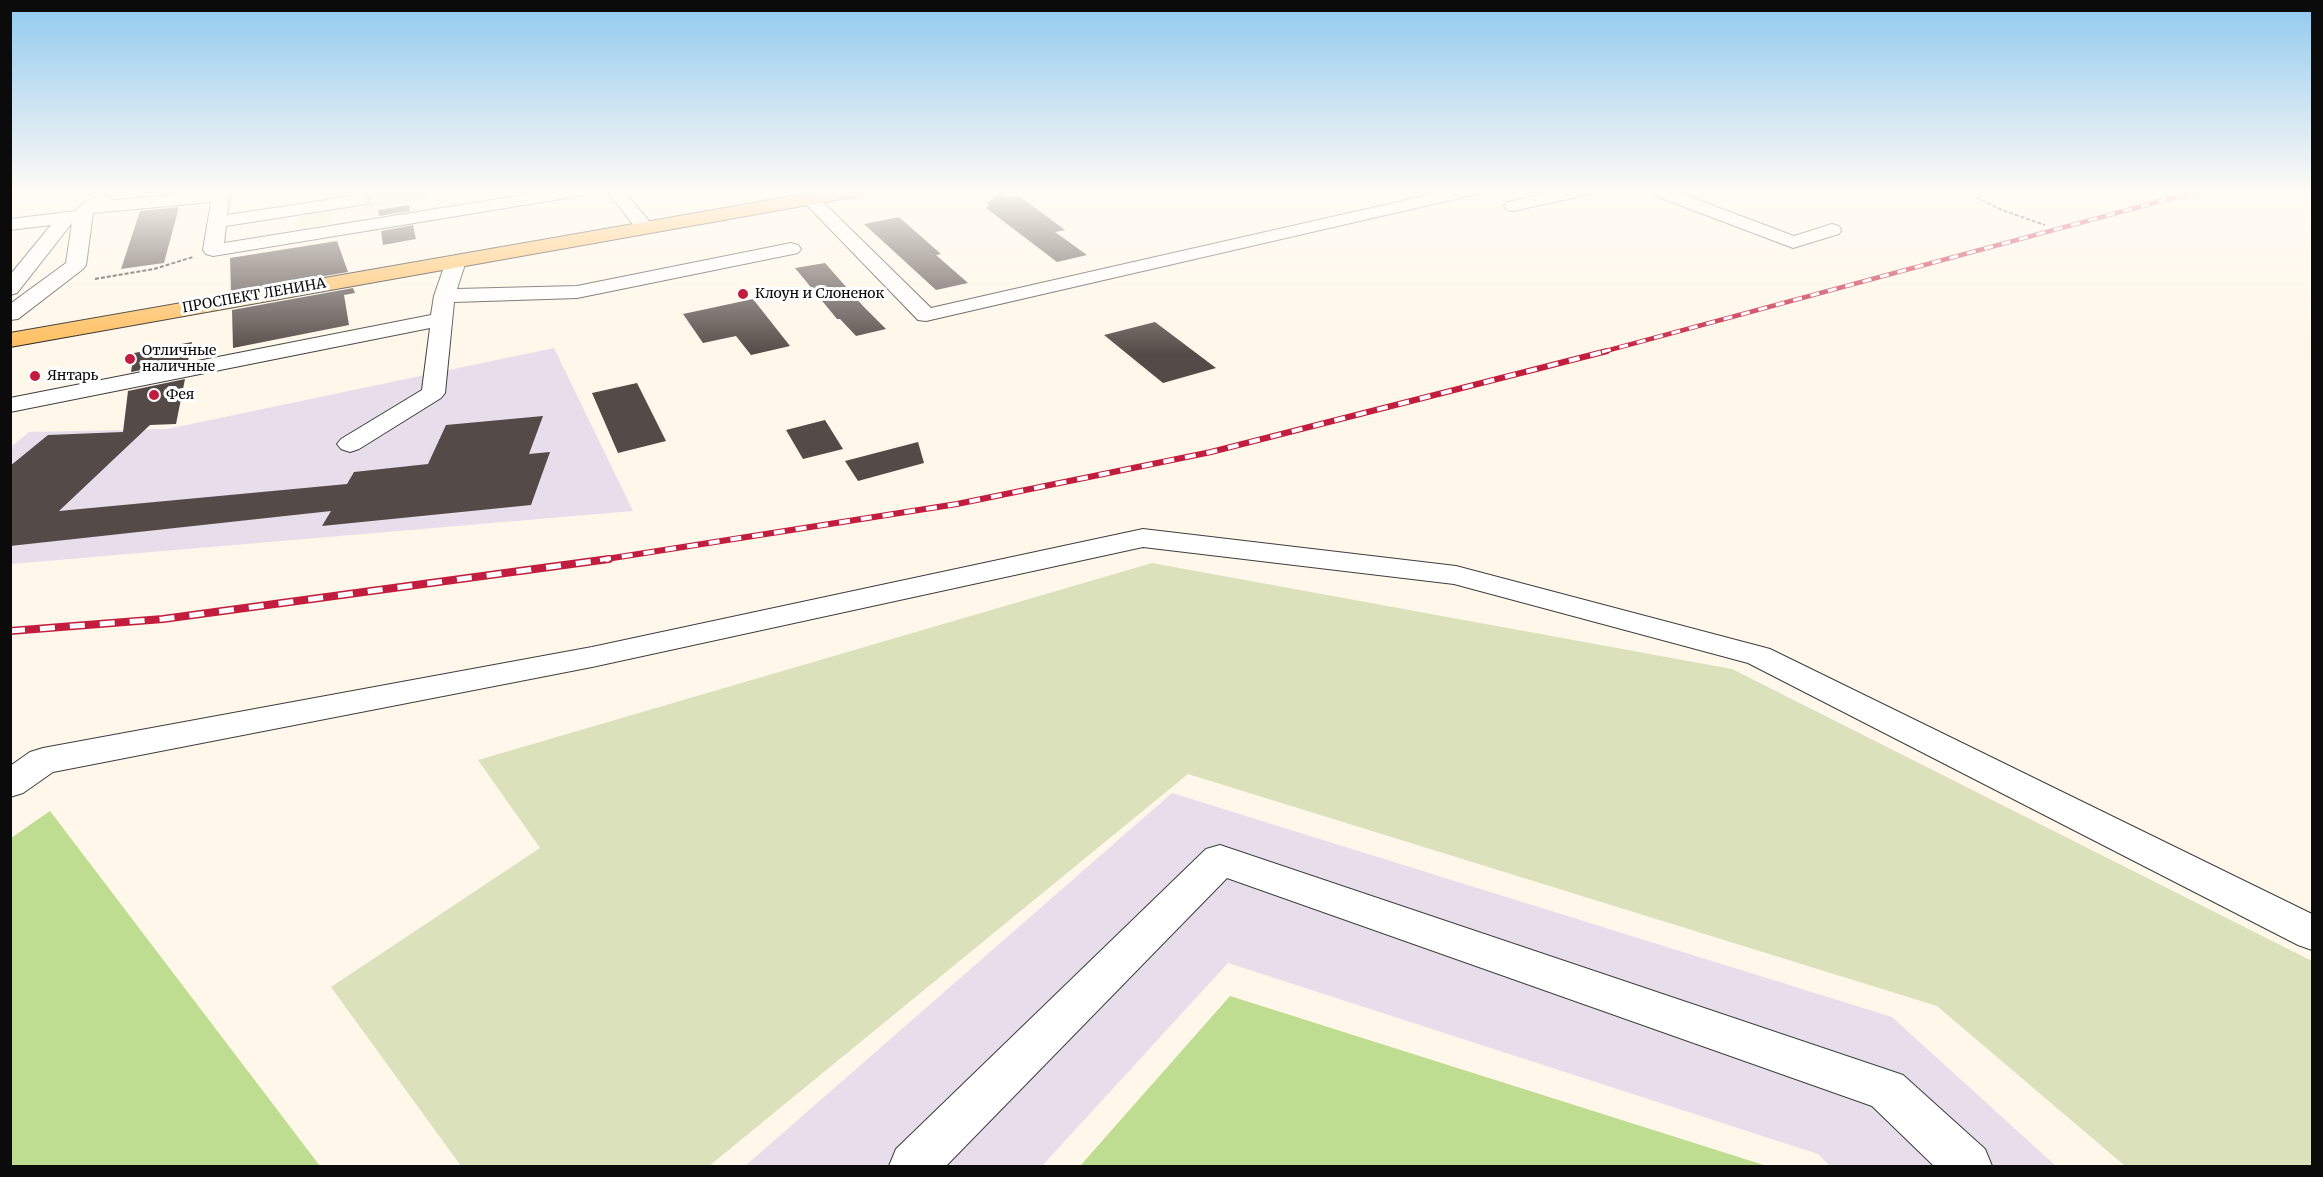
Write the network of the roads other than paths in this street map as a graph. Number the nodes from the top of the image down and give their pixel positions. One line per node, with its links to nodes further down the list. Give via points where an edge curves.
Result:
1 (50, 246): 10 (street)
2 (77, 246): 12 (street, via 76,265)
3 (214, 246): 4 (street, via 213,250)
4 (238, 246)
5 (540, 246): 9 (main road, ПРОСПЕКТ ЛЕНИНА)
6 (857, 246): 7 (street, via 926,315)
7 (1228, 246)
8 (790, 249): 11 (street, via 577,292)
9 (456, 261): 11 (street); 13 (main road, ПРОСПЕКТ ЛЕНИНА)
10 (10, 290)
11 (443, 308): 14 (street); 15 (street, via 433,393)
12 (10, 314)
13 (10, 340)
14 (10, 405)
15 (350, 444)
16 (10, 784): 17 (street, via 43,761 592,657 1143,538 1456,575 1759,656)
17 (2313, 933)
18 (912, 1167): 19 (street, via 1220,860 1887,1090)
19 (1968, 1167)

